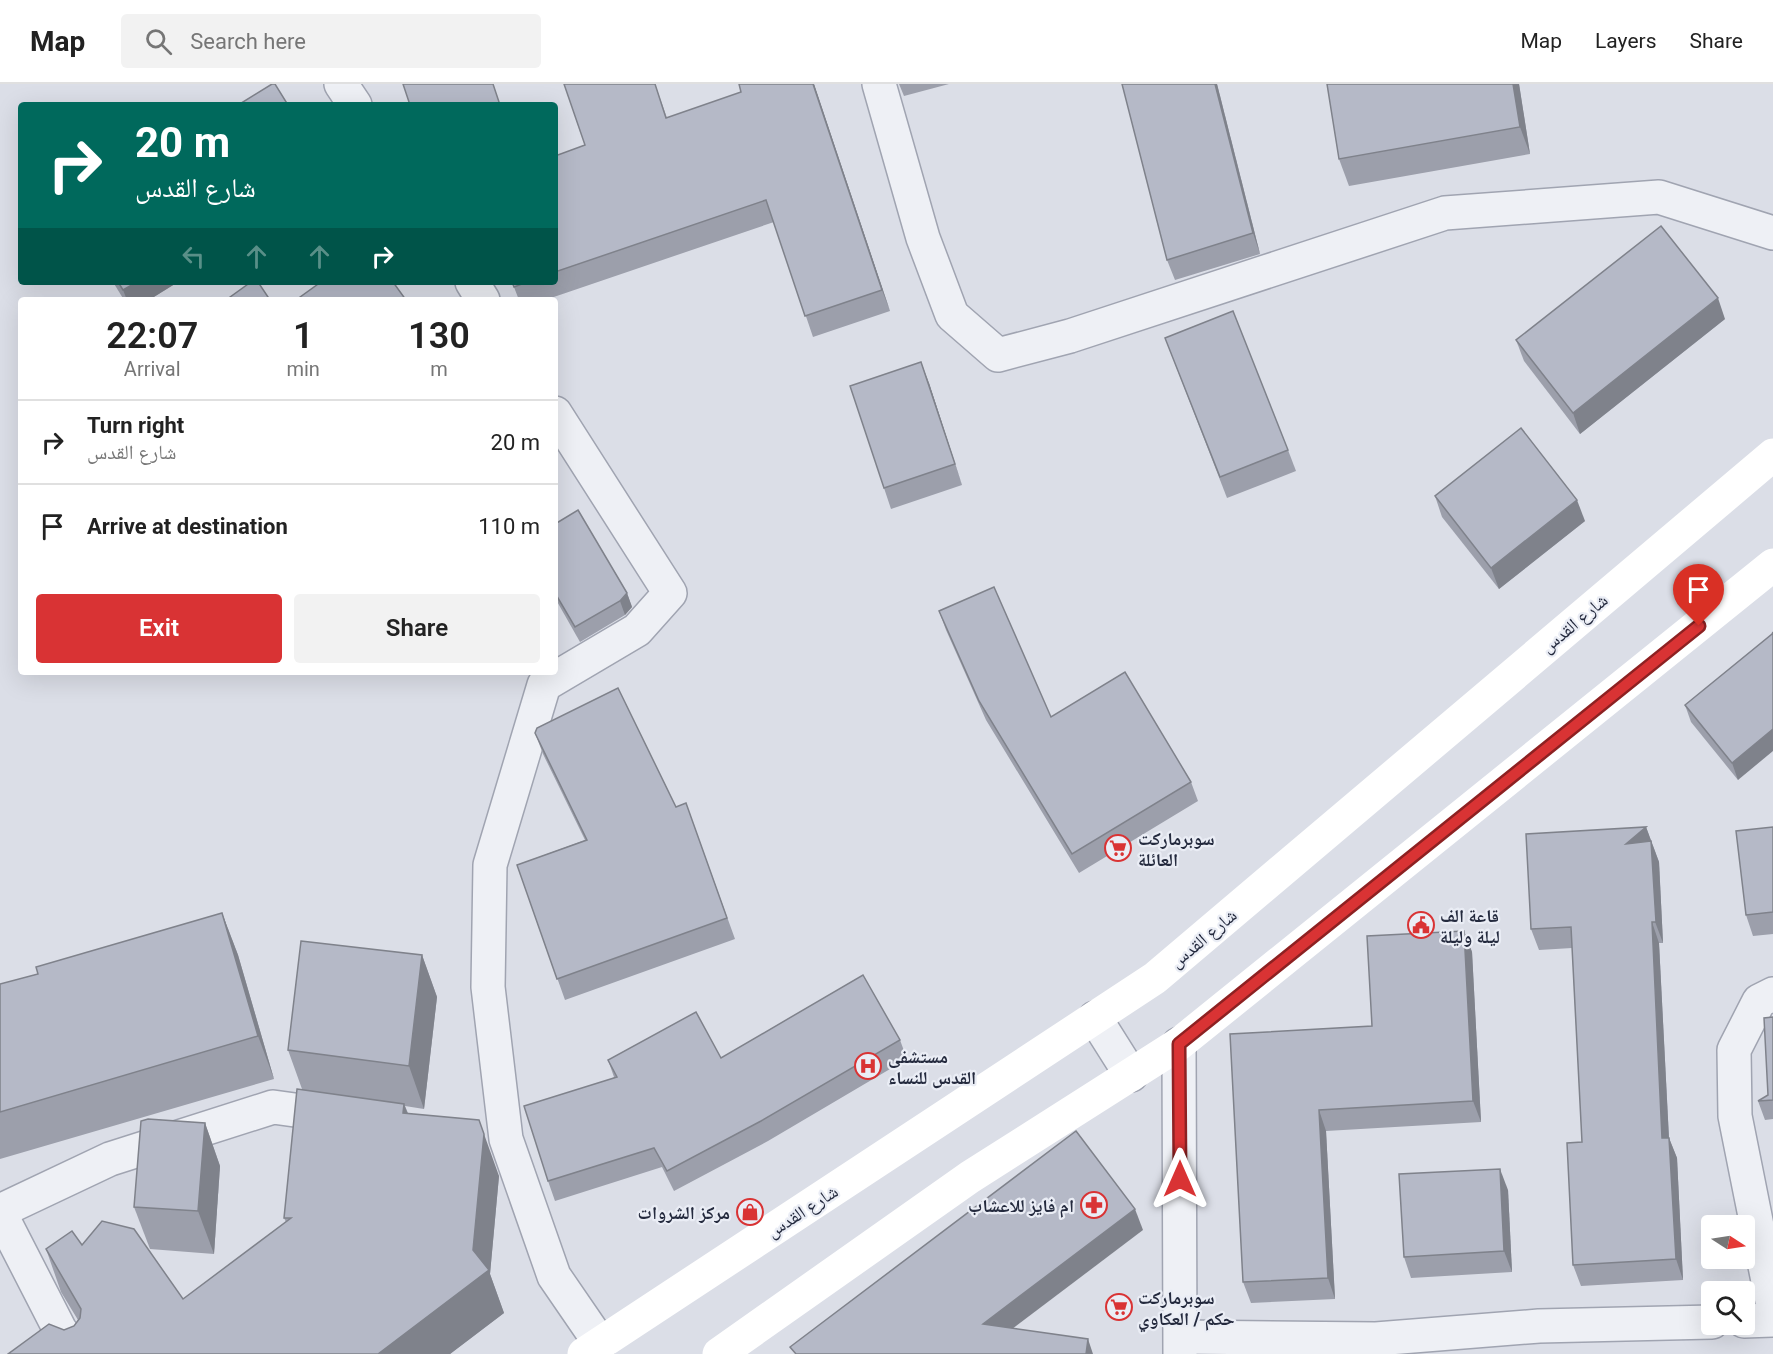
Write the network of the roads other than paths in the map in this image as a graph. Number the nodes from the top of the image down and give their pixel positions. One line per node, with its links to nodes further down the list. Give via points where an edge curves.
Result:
1 (341, 84): 3 (street)
2 (879, 84): 4 (street, via 923,238 952,315 998,355 1070,336 1445,213 1659,197)
3 (353, 102)
4 (1773, 233)
5 (558, 417): 14 (street, via 670,593 637,630 544,685 493,854 488,987)
6 (1773, 455): 9 (main road, شارع القدس, via 1155,978)
7 (1773, 565): 10 (main road)
8 (1773, 994): 16 (street, via 1759,1001 1734,1050 1734,1061 1735,1116)
9 (1095, 1018): 11 (street); 23 (main road, شارع القدس)
10 (1179, 1044): 11 (main road); 21 (street)
11 (1131, 1075): 24 (main road, via 969,1177)
12 (366, 1119): 15 (street, via 273,1107 110,1159)
13 (471, 1134): 14 (street)
14 (506, 1138): 23 (street, via 554,1276)
15 (0, 1212): 20 (street)
16 (1773, 1306)
17 (1773, 1320): 18 (street)
18 (1755, 1321)
19 (1701, 1322): 21 (street, via 1539,1326 1376,1340)
20 (69, 1342): 22 (street)
21 (1180, 1345)
22 (30, 1348)
23 (592, 1349)
24 (719, 1354)

